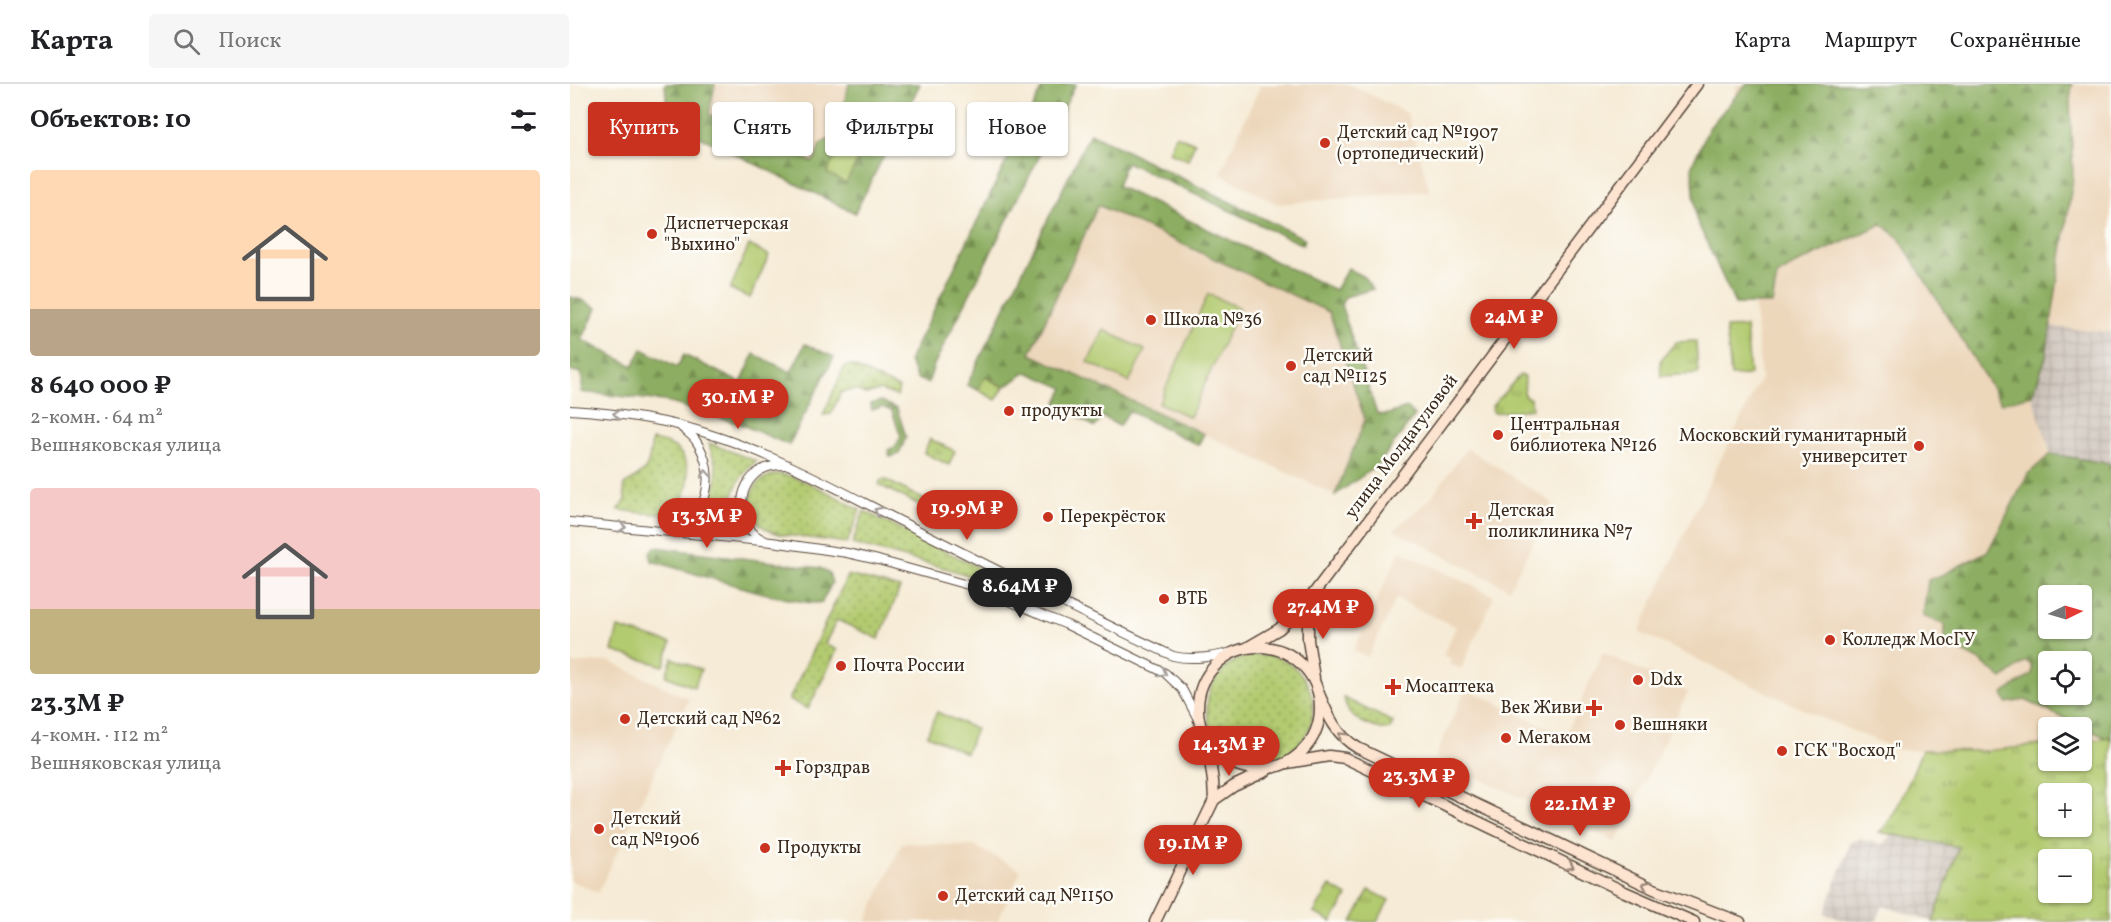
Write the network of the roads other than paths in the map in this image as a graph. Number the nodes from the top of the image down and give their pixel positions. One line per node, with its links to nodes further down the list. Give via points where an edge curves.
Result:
1 (1697, 84): 8 (main road, улица Молдагуловой)
2 (570, 410): 3 (street, one-way to 2, via 632,416)
3 (679, 426): 4 (street, via 708,433); 6 (street, one-way to 3, via 684,525 695,517 704,498 708,478 705,462 695,439)
4 (786, 465): 7 (street, via 762,469 743,491 741,506 750,531); 10 (street, one-way to 4, via 1205,657 1173,656)
5 (570, 522): 6 (street, one-way to 6)
6 (643, 530): 7 (street)
7 (772, 542): 12 (street, one-way to 12, via 878,560 1010,600 1165,673 1182,689)
8 (1308, 601): 9 (main road, улица Молдагуловой, via 1279,629); 11 (main road, via 1308,640)
9 (1248, 647): 10 (main road); 11 (main road, via 1283,651 1308,670)
10 (1237, 651): 12 (main road, via 1220,660 1202,687 1198,707)
11 (1316, 685): 14 (main road, via 1320,708 1313,738); 17 (main road, one-way to 11, via 1351,744 1335,728)
12 (1201, 725): 13 (main road)
13 (1206, 738): 15 (main road, via 1223,757 1238,765); 16 (main road)
14 (1287, 763): 15 (main road); 18 (main road, one-way to 18, via 1319,757 1346,758)
15 (1274, 768): 16 (main road)
16 (1214, 800): 21 (main road)
17 (1616, 870): 18 (street, via 1620,881); 19 (main road, one-way to 17)
18 (1610, 885): 20 (main road)
19 (1686, 901): 20 (street, via 1676,905); 23 (main road)
20 (1680, 916): 22 (main road)
21 (1155, 922)
22 (1694, 922)
23 (1740, 922)

